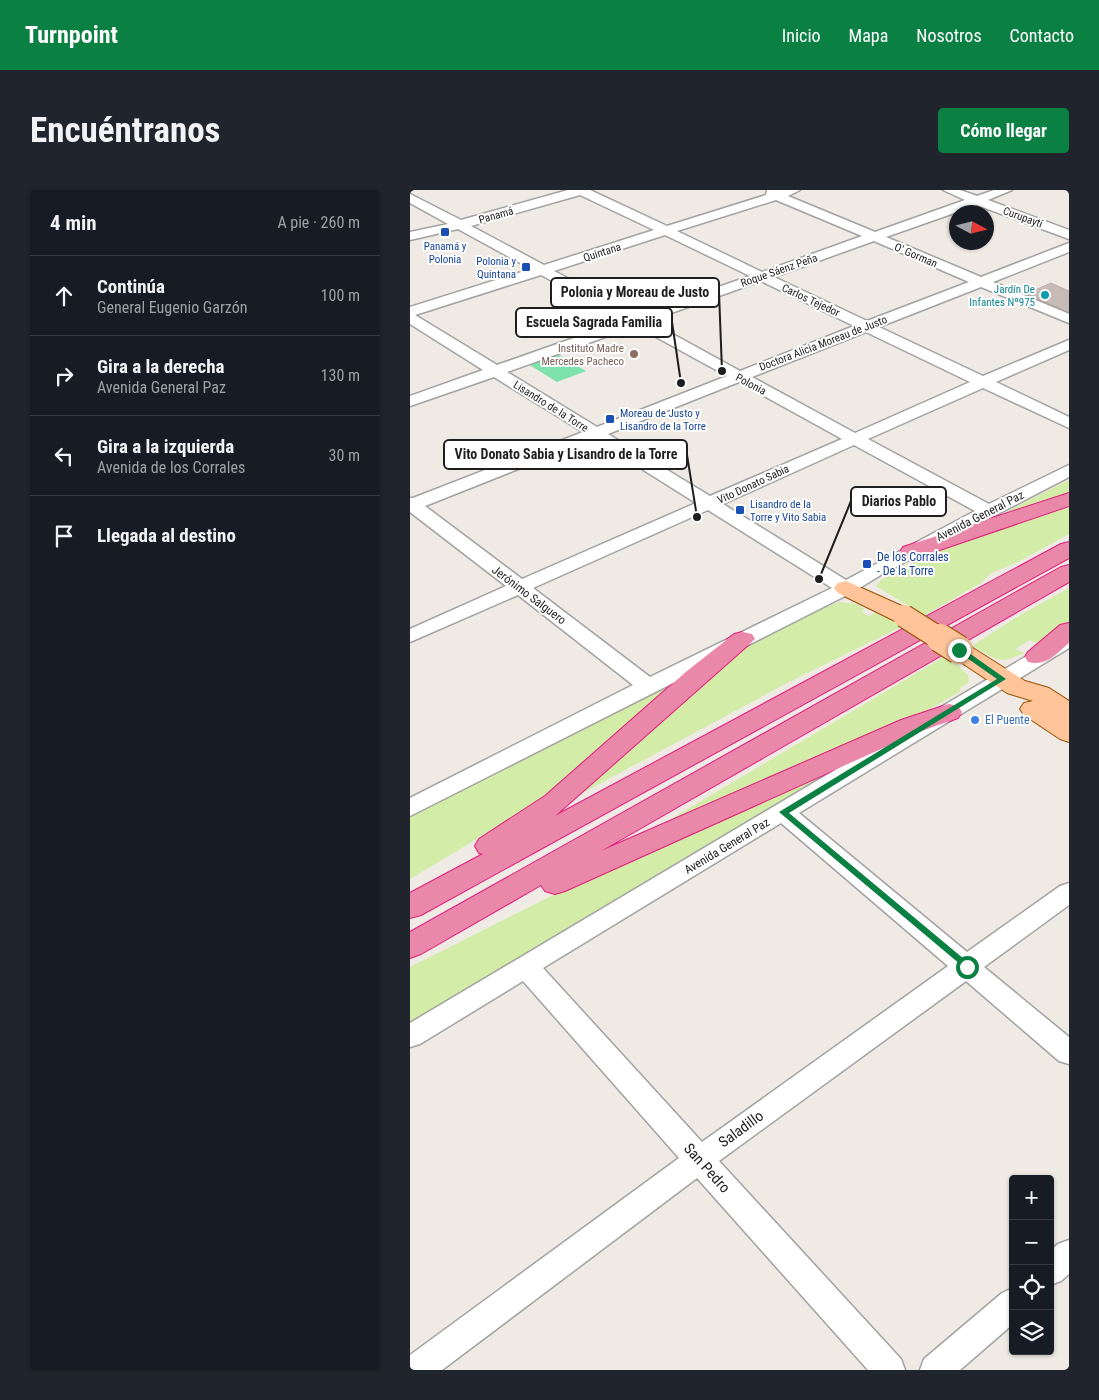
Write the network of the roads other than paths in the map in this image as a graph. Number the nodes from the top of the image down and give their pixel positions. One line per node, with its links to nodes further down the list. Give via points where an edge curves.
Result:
1 (414, 190): 7 (street)
2 (581, 190): 11 (street, Panamá); 12 (street, Carlos Tejedor)
3 (763, 190): 8 (street, O' Gorman)
4 (794, 190): 8 (street, Quintana)
5 (949, 190): 10 (street, Curupaytí)
6 (1006, 190): 10 (street, Roque Sáenz Peña)
7 (410, 191)
8 (776, 196): 12 (street, Quintana); 15 (street, O' Gorman)
9 (410, 198): 11 (street, Polonia)
10 (977, 200): 13 (street, Curupaytí); 15 (street, Roque Sáenz Peña)
11 (459, 225): 14 (street, Panamá); 17 (street, Polonia)
12 (666, 231): 17 (street, Quintana); 18 (street, Carlos Tejedor)
13 (1069, 235)
14 (410, 236)
15 (874, 236): 18 (street, Roque Sáenz Peña); 19 (street, O' Gorman)
16 (1069, 247): 19 (street, Doctora Alicia Moreau de Justo)
17 (542, 271): 20 (street, Quintana); 23 (street, Polonia)
18 (761, 277): 23 (street, Roque Sáenz Peña); 24 (street, Carlos Tejedor)
19 (979, 282): 22 (street, O' Gorman); 24 (street, Doctora Alicia Moreau de Justo)
20 (410, 312)
21 (410, 318): 26 (street, Lisandro de la Torre)
22 (1069, 319)
23 (633, 320): 26 (street, Roque Sáenz Peña); 27 (street, Polonia)
24 (866, 327): 27 (street, Doctora Alicia Moreau de Justo); 28 (street, Carlos Tejedor)
25 (1069, 344): 28 (street, Vito Donato Sabia)
26 (496, 370): 29 (street, Roque Sáenz Peña); 31 (street, Lisandro de la Torre)
27 (737, 376): 31 (street, Doctora Alicia Moreau de Justo); 32 (street, Polonia)
28 (983, 382): 30 (street, Carlos Tejedor); 32 (street, Vito Donato Sabia)
29 (410, 401)
30 (1069, 423)
31 (595, 434): 35 (street, Doctora Alicia Moreau de Justo); 36 (street, Lisandro de la Torre)
32 (853, 438): 36 (street, Vito Donato Sabia); 37 (street, Polonia)
33 (1069, 470): 37 (street, Avenida General Paz)
34 (1069, 499): 39 (highway)
35 (411, 504): 41 (street, Jerónimo Salguero)
36 (709, 504): 41 (street, Vito Donato Sabia); 42 (street, Lisandro de la Torre)
37 (988, 511): 39 (street, Avenida General Paz)
38 (1069, 549): 57 (highway)
39 (911, 552): 42 (street, Avenida General Paz)
40 (1069, 572): 58 (highway)
41 (519, 588): 44 (street, Vito Donato Sabia); 49 (street, Jerónimo Salguero)
42 (846, 588): 45 (street, Avenida General Paz); 48 (main road, bridge, via 904,616)
43 (1069, 630): 47 (highway)
44 (410, 636)
45 (743, 639): 49 (street, Avenida General Paz); 56 (highway, via 555,803)
46 (1069, 639): 47 (street, Avenida General Paz)
47 (1037, 657): 48 (street, Avenida General Paz)
48 (1009, 683): 50 (street, Avenida General Paz); 51 (main road, via 1040,694); 52 (main road, via 1024,703)
49 (648, 686): 53 (street, Avenida General Paz)
50 (949, 712): 54 (street, Avenida General Paz); 59 (highway, via 598,862)
51 (1069, 712)
52 (1069, 734)
53 (413, 801)
54 (783, 812): 60 (street, Avenida General Paz); 61 (street)
55 (1069, 892): 61 (street, Saladillo)
56 (410, 897)
57 (410, 907)
58 (410, 946)
59 (410, 953)
60 (526, 967): 62 (street, Avenida General Paz); 64 (street, San Pedro)
61 (967, 967): 63 (street); 64 (street, Saladillo)
62 (410, 1036)
63 (1069, 1052)
64 (700, 1159): 68 (street, Saladillo); 69 (street, San Pedro)
65 (1069, 1254): 66 (street)
66 (1054, 1267)
67 (1009, 1306): 70 (street)
68 (416, 1370)
69 (888, 1370)
70 (936, 1370)

